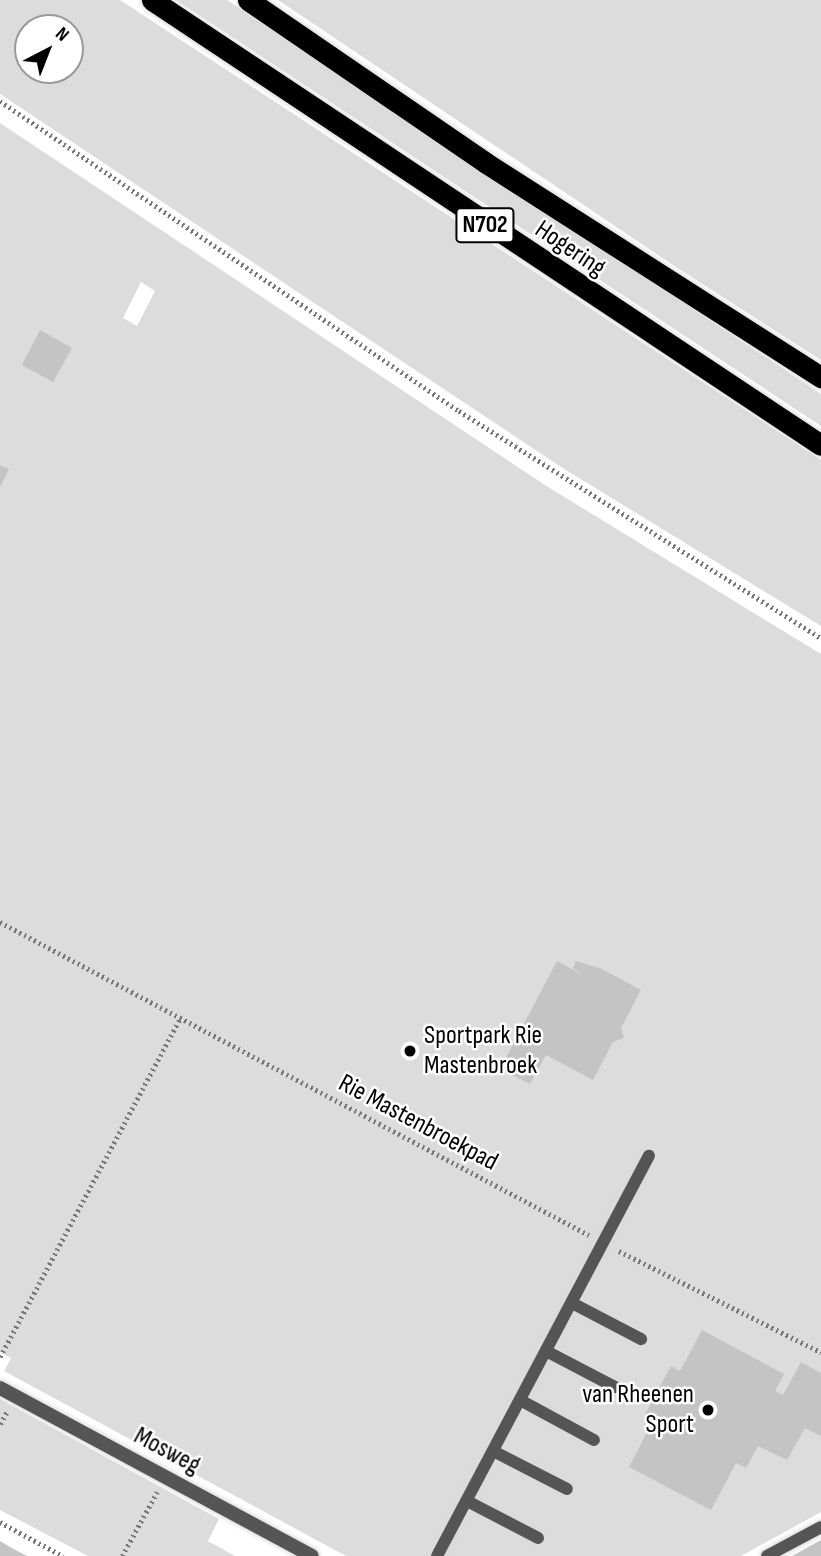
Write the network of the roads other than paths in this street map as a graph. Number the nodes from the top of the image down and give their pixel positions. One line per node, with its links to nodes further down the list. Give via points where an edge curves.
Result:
1 (152, 0): 4 (highway, Hogering / N702)
2 (248, 0): 3 (highway, Hogering / N702, via 486,163)
3 (821, 377)
4 (821, 445)
5 (649, 1156): 6 (lane)
6 (572, 1303): 7 (lane); 8 (lane)
7 (641, 1339)
8 (546, 1351): 9 (lane); 11 (lane)
9 (615, 1387)
10 (0, 1388): 19 (street, Mosweg)
11 (520, 1400): 12 (lane); 13 (lane)
12 (594, 1440)
13 (493, 1451): 14 (lane); 15 (lane)
14 (566, 1489)
15 (467, 1501): 17 (lane); 18 (lane)
16 (821, 1527): 20 (lane)
17 (538, 1538)
18 (443, 1554)
19 (312, 1556)
20 (767, 1556)

